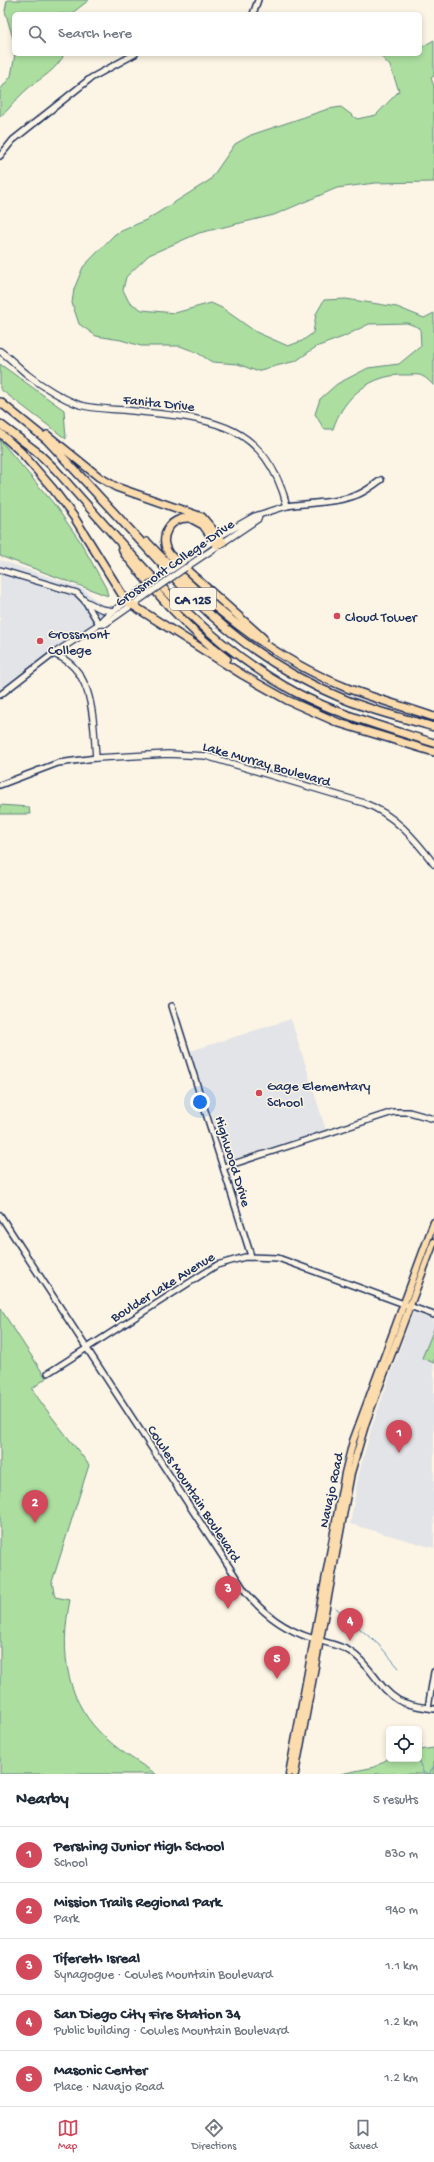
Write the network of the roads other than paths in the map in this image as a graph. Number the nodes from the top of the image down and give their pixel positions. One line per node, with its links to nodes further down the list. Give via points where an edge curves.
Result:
1 (258, 0): 2 (street)
2 (254, 12)
3 (131, 56): 4 (street, via 91,78 13,140)
4 (0, 156)
5 (0, 351): 12 (main road, Fanita Drive, via 29,376 80,405 199,419 234,432 255,445 266,456 275,471)
6 (0, 402): 7 (highway, CA 125)
7 (16, 414): 11 (highway, CA 125, via 46,440); 13 (highway, via 45,433 99,477 128,492 196,514 207,521)
8 (0, 424): 14 (highway, CA 125, via 36,451)
9 (0, 433): 18 (highway, via 37,469 61,500)
10 (381, 480): 12 (street, Grossmont College Drive, via 362,493 339,501)
11 (108, 505): 23 (highway, via 196,591 247,633); 27 (highway, CA 125, via 193,598 214,619 248,646 301,679 345,700)
12 (287, 506): 13 (main road, Grossmont College Drive, via 260,516)
13 (218, 541): 16 (main road, Grossmont College Drive, bridge); 23 (highway, via 201,523 190,518 172,523 164,538 170,555)
14 (121, 542): 24 (highway, via 124,553 187,627); 28 (highway, CA 125, via 198,623 260,671 325,706)
15 (0, 570): 17 (street, via 70,590)
16 (143, 593): 18 (main road, Grossmont College Drive); 19 (main road, Grossmont College Drive)
17 (85, 601): 20 (main road, via 101,609); 21 (street)
18 (126, 601): 19 (highway); 20 (main road, Grossmont College Drive)
19 (133, 606): 21 (main road, Grossmont College Drive, via 105,624); 24 (highway)
20 (113, 611): 21 (main road, Grossmont College Drive)
21 (99, 624): 22 (main road, Grossmont College Drive)
22 (53, 654): 25 (street, Grossmont College Drive); 30 (main road, via 73,664 90,697)
23 (284, 657): 26 (highway, via 346,688)
24 (259, 684): 29 (highway, via 321,716)
25 (0, 695)
26 (434, 717)
27 (434, 727)
28 (434, 743)
29 (434, 753)
30 (96, 758): 31 (street, Lake Murray Boulevard, via 58,763); 32 (main road, Lake Murray Boulevard, via 168,754 206,756 364,803 373,806 413,836)
31 (0, 785)
32 (434, 864)
33 (172, 1006): 35 (street, Highwood Drive)
34 (434, 1119): 35 (street, via 409,1112 393,1112)
35 (224, 1167): 39 (street, Highwood Drive)
36 (0, 1215): 42 (street, Cowles Mountain Boulevard)
37 (434, 1222): 40 (main road, Navajo Road)
38 (434, 1242): 40 (main road, Navajo Road)
39 (251, 1256): 40 (street, Boulder Lake Avenue, via 278,1258); 42 (street, Boulder Lake Avenue, via 217,1265)
40 (406, 1305): 41 (street, Boulder Lake Avenue); 44 (main road, Navajo Road, via 353,1441 345,1473)
41 (434, 1315)
42 (87, 1348): 43 (street, Boulder Lake Avenue); 44 (street, Cowles Mountain Boulevard, via 256,1606 281,1626)
43 (48, 1373)
44 (316, 1640): 46 (street, Cowles Mountain Boulevard, via 339,1645 359,1658 398,1700 412,1706); 47 (main road, Navajo Road); 48 (main road, Navajo Road)
45 (434, 1672): 46 (street)
46 (431, 1709)
47 (289, 1774)
48 (295, 1774)

